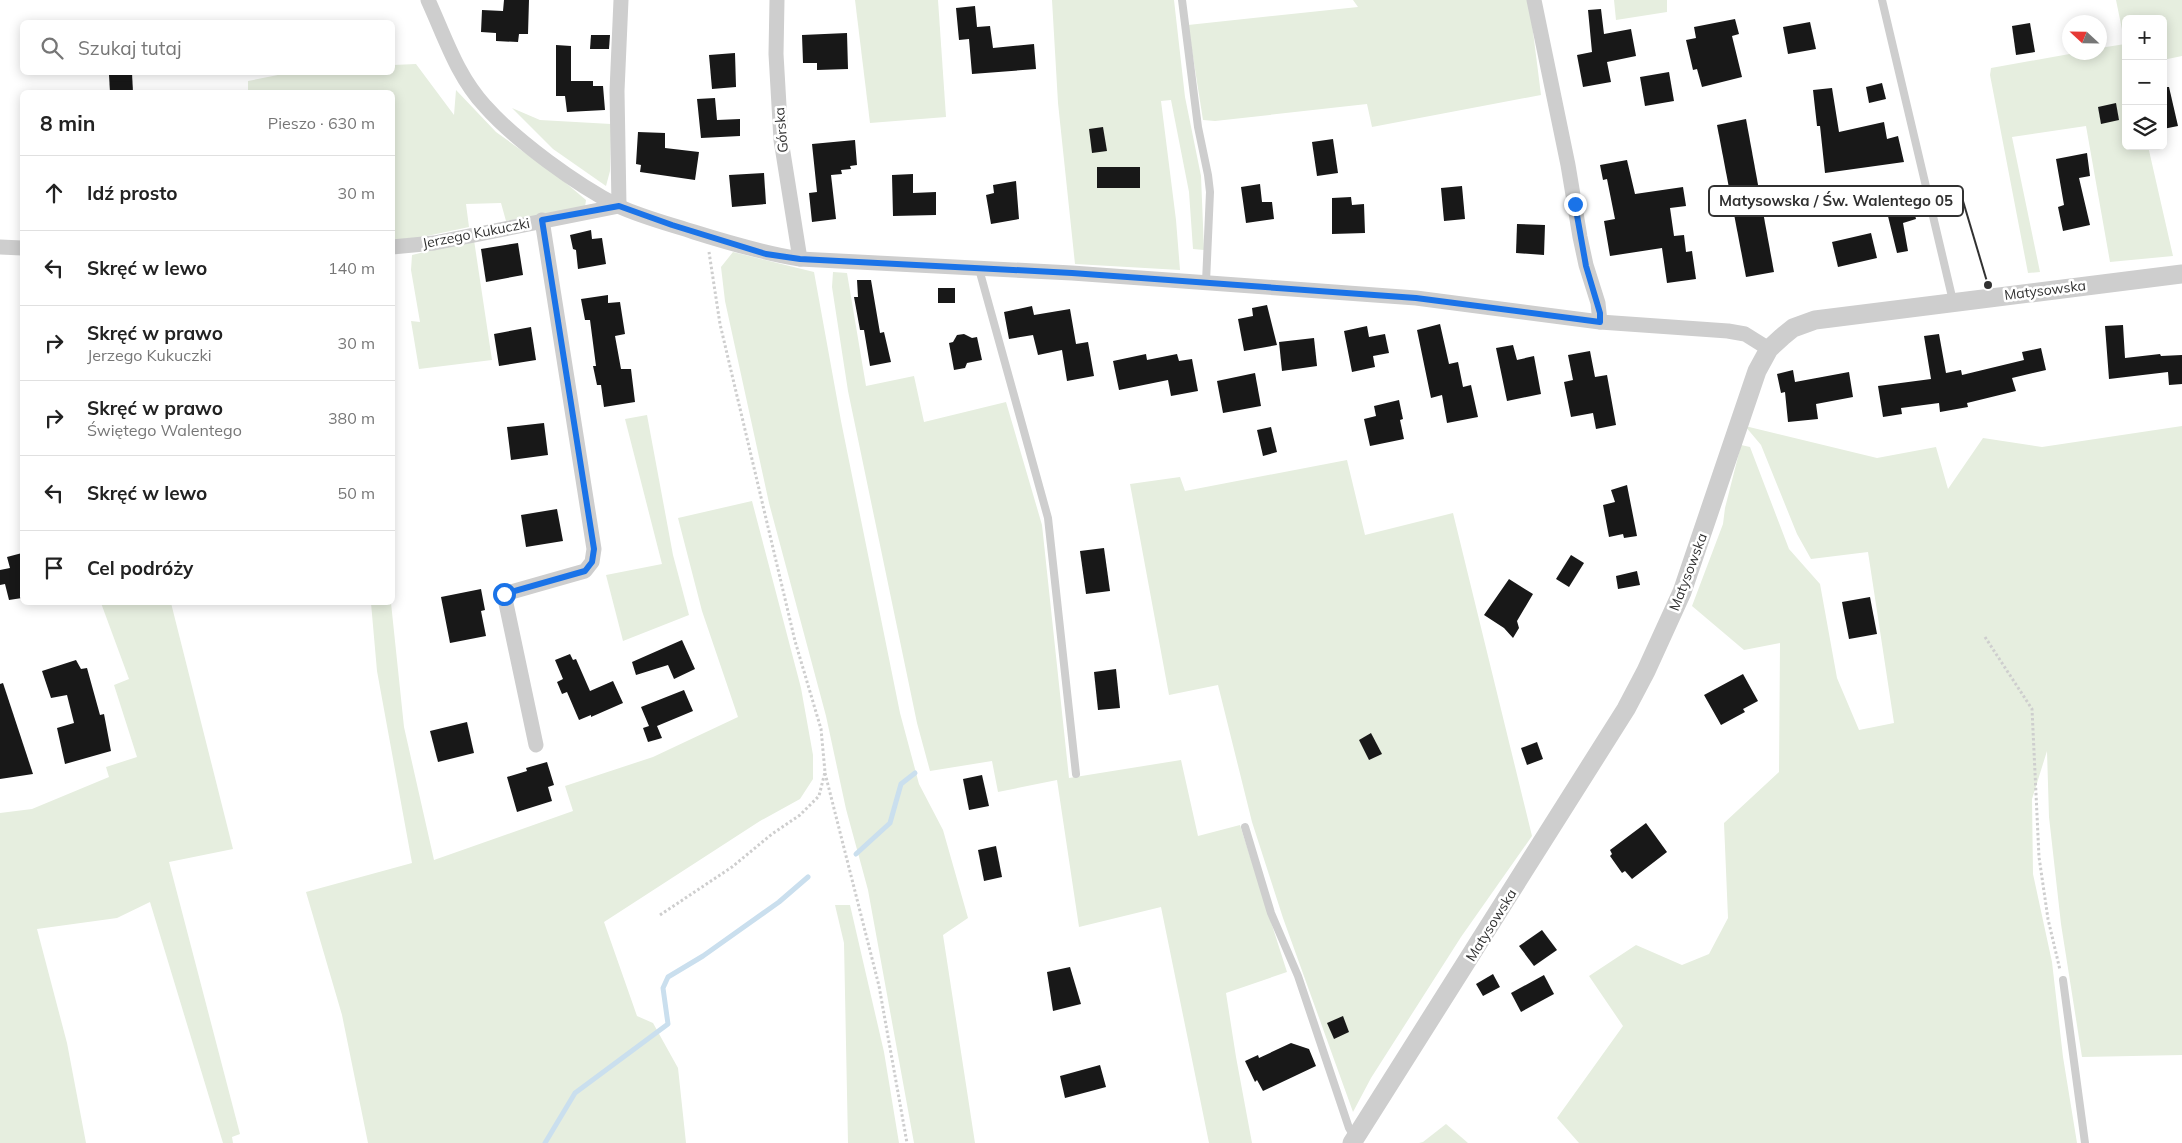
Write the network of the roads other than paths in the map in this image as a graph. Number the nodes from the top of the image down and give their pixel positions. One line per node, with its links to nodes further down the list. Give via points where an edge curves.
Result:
1 (428, 0): 7 (street, via 455,64 484,106 519,139 577,181)
2 (621, 0): 7 (street, via 616,91)
3 (777, 0): 12 (street, Górska, via 776,54 781,140)
4 (1182, 0): 15 (lane, via 1198,128 1210,192)
5 (1534, 0): 17 (street, via 1580,238)
6 (1882, 0): 16 (lane)
7 (619, 206): 8 (street, Jerzego Kukuczki); 12 (street, via 766,254)
8 (542, 220): 10 (street, Jerzego Kukuczki, via 434,243); 19 (street, via 594,549 592,562 585,571 504,594)
9 (0, 247): 11 (street)
10 (395, 247)
11 (20, 248)
12 (800, 259): 13 (street)
13 (979, 269): 15 (street); 20 (lane, via 1048,518)
14 (2182, 274): 16 (street, Matysowska)
15 (1206, 282): 17 (street, via 1416,298)
16 (1953, 301): 18 (street, Matysowska, via 1815,320 1793,328)
17 (1600, 322): 18 (street, via 1736,332)
18 (1769, 348): 23 (street, Matysowska, via 1751,386 1682,592 1646,670 1597,757)
19 (536, 745)
20 (1076, 774)
21 (1245, 826): 23 (lane, via 1271,912 1298,976)
22 (2063, 980): 24 (lane)
23 (1354, 1140)
24 (2086, 1143)

